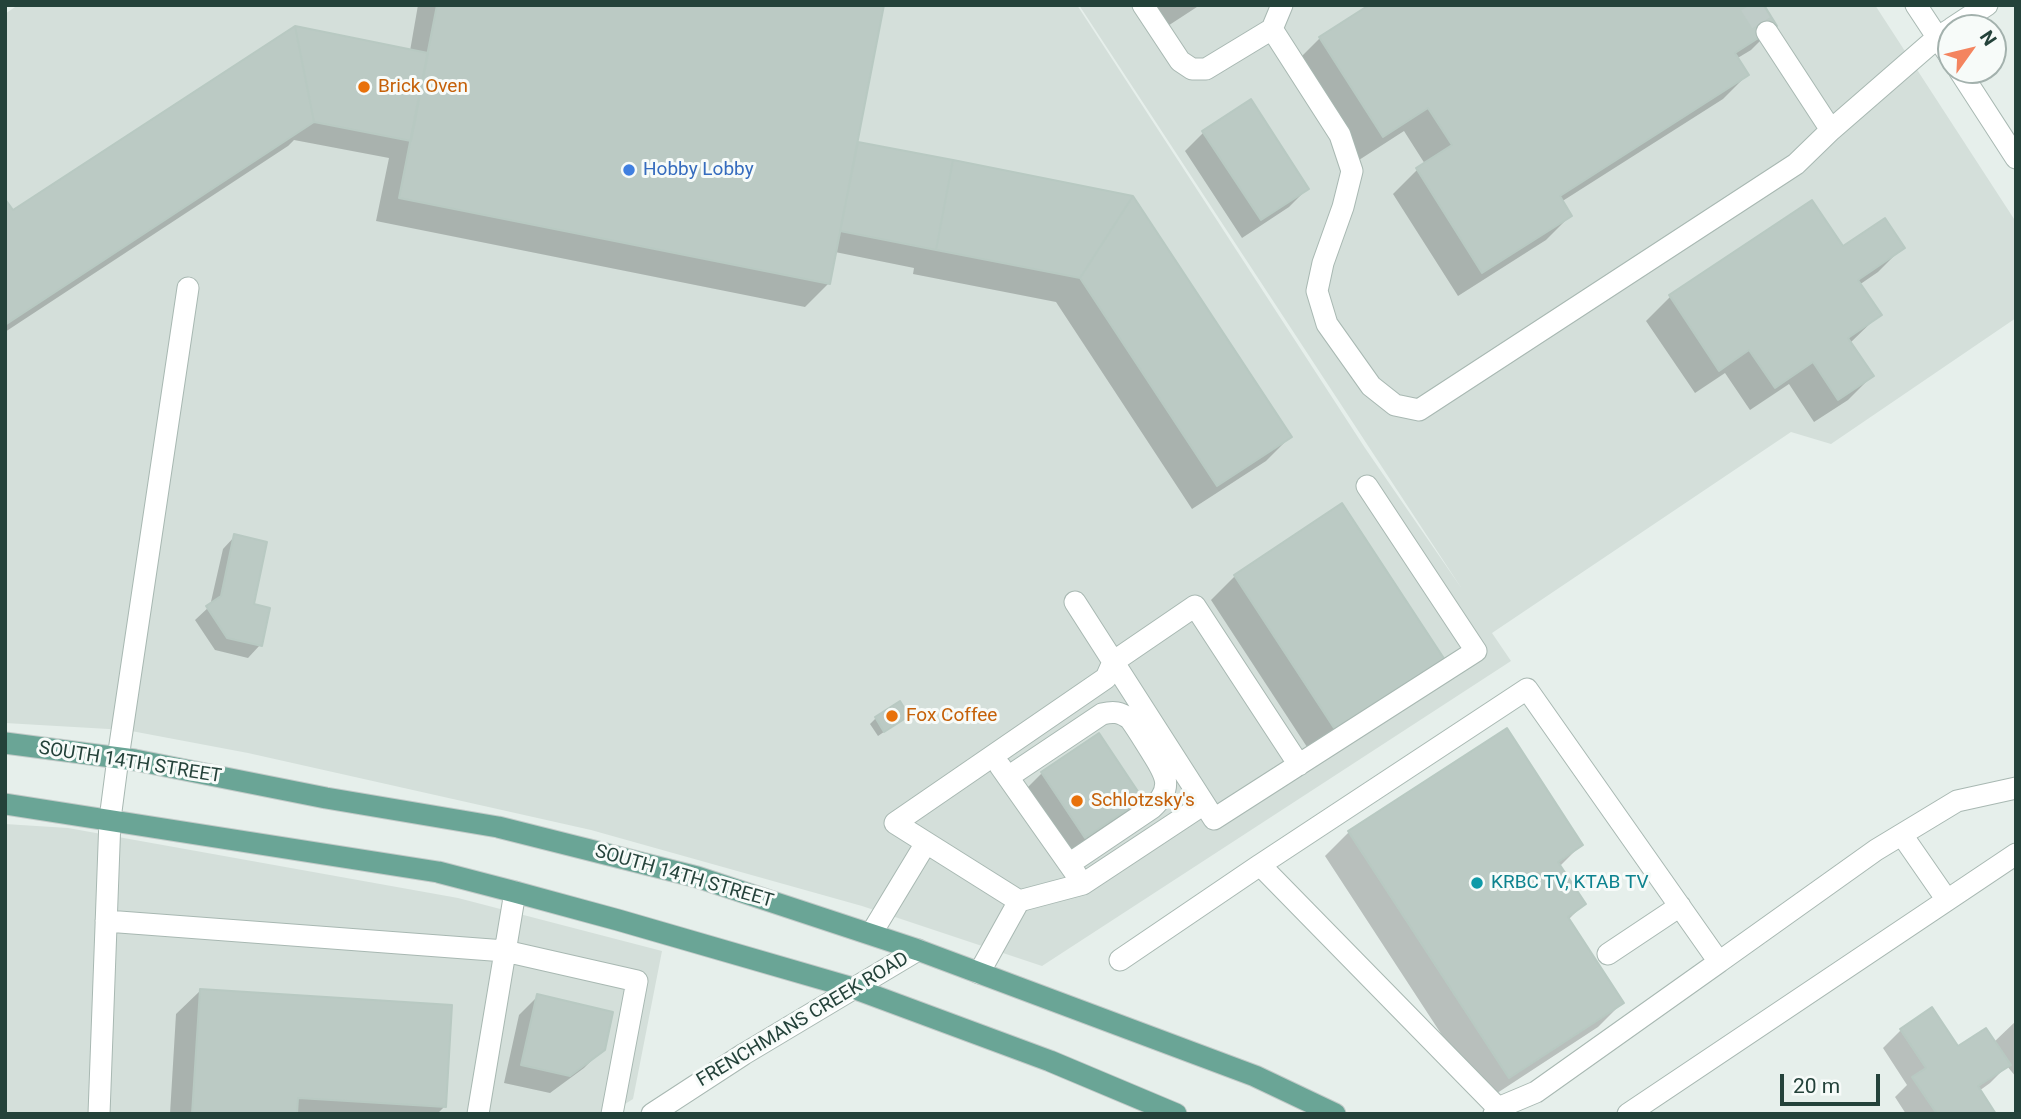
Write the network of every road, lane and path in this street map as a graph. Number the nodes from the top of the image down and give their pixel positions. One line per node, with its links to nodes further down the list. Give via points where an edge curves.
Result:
1 (1143, 5): 5 (street, via 1180,61 1192,69 1206,69)
2 (1282, 5): 5 (street)
3 (1916, 5): 4 (street)
4 (1937, 23)
5 (1272, 29): 9 (street, via 1340,135 1352,171 1317,291 1327,324 1371,386 1395,405 1419,410 1796,164)
6 (1767, 32): 9 (street)
7 (1937, 40): 9 (street)
8 (1968, 84): 10 (street)
9 (1832, 130)
10 (2016, 158)
11 (188, 288): 17 (street)
12 (1367, 486): 18 (street, via 1476,651)
13 (1075, 602): 14 (street)
14 (1113, 662): 16 (street, via 1106,678); 18 (street, via 1195,606); 21 (street)
15 (5, 743): 17 (main road, SOUTH 14TH STREET)
16 (992, 756): 19 (street); 25 (street, via 895,823)
17 (118, 758): 23 (street); 35 (main road, SOUTH 14TH STREET, via 498,827 697,877)
18 (1299, 765): 21 (street, via 1214,819)
19 (1007, 777): 27 (street); 27 (street, via 1102,713 1113,711 1130,719 1165,773 1162,799)
20 (2016, 788): 24 (street, via 1957,802)
21 (1204, 803): 29 (street)
22 (5, 804): 23 (main road)
23 (110, 820): 30 (main road, via 438,872); 34 (street)
24 (1902, 835): 31 (street); 40 (street)
25 (926, 843): 32 (street); 35 (street)
26 (2016, 855): 31 (street)
27 (1069, 864): 29 (street)
28 (1260, 865): 33 (street, via 1527,688); 39 (street); 43 (street)
29 (1083, 884): 32 (street)
30 (514, 892): 37 (street); 42 (main road)
31 (1947, 900): 50 (street)
32 (1019, 901): 41 (street)
33 (1679, 906): 38 (street); 40 (street)
34 (106, 921): 37 (street); 44 (street)
35 (871, 934): 36 (main road, SOUTH 14TH STREET)
36 (918, 950): 41 (main road, SOUTH 14TH STREET); 42 (street, FRENCHMANS CREEK ROAD)
37 (505, 951): 45 (street); 46 (street, via 637,981)
38 (1608, 954)
39 (1120, 960)
40 (1718, 962): 43 (street, via 1536,1093)
41 (979, 973): 49 (main road, SOUTH 14TH STREET, via 1255,1076)
42 (853, 988): 47 (street, FRENCHMANS CREEK ROAD); 48 (main road)
43 (1496, 1111)
44 (99, 1114)
45 (478, 1114)
46 (612, 1114)
47 (652, 1114)
48 (1176, 1114)
49 (1335, 1114)
50 (1628, 1114)

